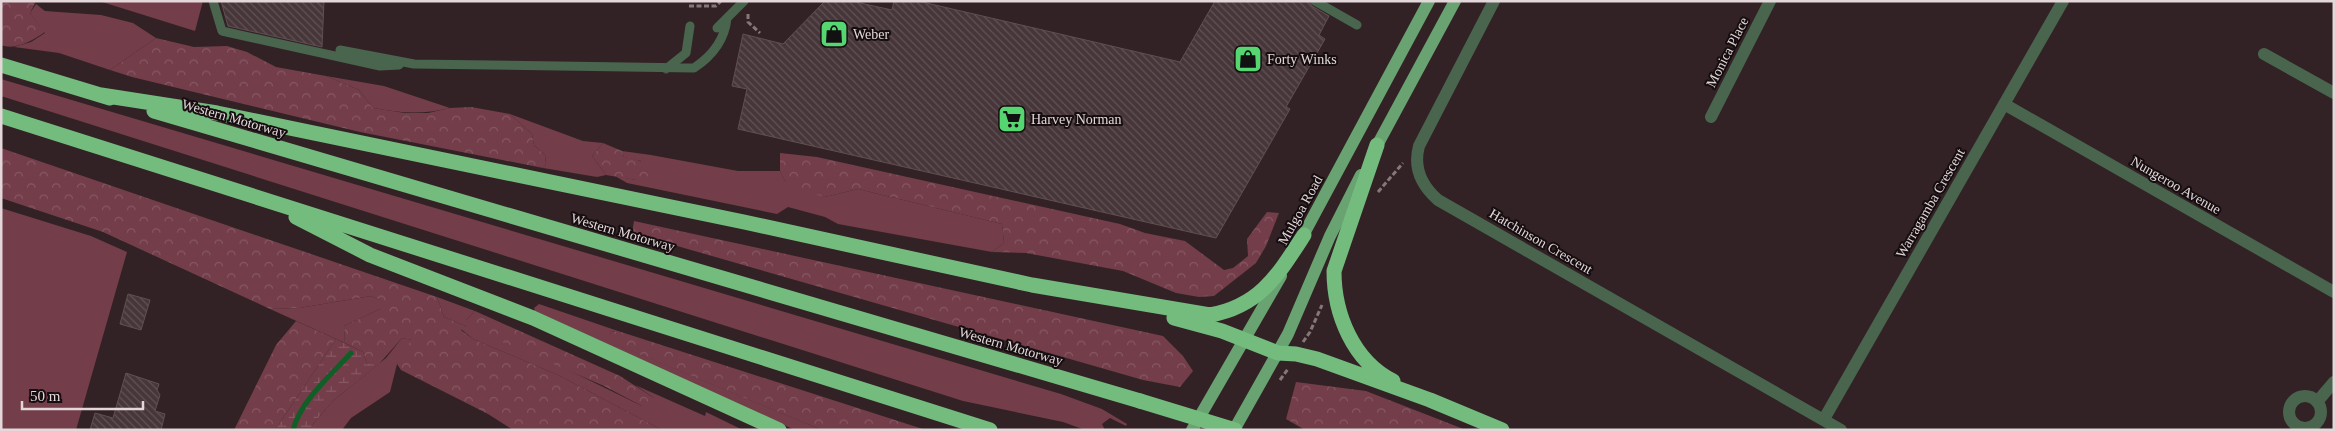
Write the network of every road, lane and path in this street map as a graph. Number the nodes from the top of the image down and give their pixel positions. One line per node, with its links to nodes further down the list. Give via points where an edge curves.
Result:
1 (213, 1): 19 (lane, via 222,31 380,66)
2 (721, 1): 10 (path, via 716,6)
3 (744, 1): 12 (lane)
4 (1315, 1): 13 (lane)
5 (1430, 1): 31 (main road, Mulgoa Road)
6 (1455, 1): 27 (main road)
7 (1494, 1): 28 (street, Hatchinson Crescent)
8 (1770, 1): 26 (street, Monica Place)
9 (2063, 1): 24 (street, Warragamba Crescent)
10 (689, 6)
11 (748, 11): 16 (path, via 748,22)
12 (727, 18): 15 (lane); 21 (lane, via 722,40 700,64 694,68)
13 (1357, 25)
14 (690, 26): 21 (lane, via 686,53)
15 (717, 28)
16 (760, 33)
17 (340, 50): 19 (lane)
18 (2264, 54): 22 (street)
19 (414, 64): 21 (lane)
20 (1, 65): 23 (highway, Western Motorway)
21 (666, 69)
22 (2334, 93)
23 (101, 95): 33 (highway, via 217,113); 45 (highway, Western Motorway, bridge)
24 (2004, 104): 32 (street, Nungeroo Avenue); 41 (street, Warragamba Crescent)
25 (1, 116): 29 (highway)
26 (1711, 117)
27 (1377, 145): 37 (main road, via 1330,236); 39 (highway, via 1334,271 1334,292 1350,338 1362,355 1384,376)
28 (1419, 146): 30 (path, via 1383,184); 41 (street, Hatchinson Crescent, via 1418,172 1426,188 1438,200)
29 (254, 196): 42 (highway, via 370,255 533,318); 43 (highway)
30 (1373, 201)
31 (1304, 235): 33 (highway, via 1283,268 1263,291 1250,301 1223,312 1210,315); 35 (main road, Mulgoa Road)
32 (2334, 292)
33 (1107, 299): 35 (highway)
34 (1322, 300): 36 (path, via 1310,332)
35 (1244, 339): 37 (highway); 44 (main road, Mulgoa Road)
36 (1300, 345)
37 (1278, 353): 39 (highway, via 1317,359); 45 (main road)
38 (2334, 382): 40 (street)
39 (1430, 400): 46 (highway)
40 (2317, 402)
41 (1824, 419): 47 (street, Hatchinson Crescent)
42 (779, 430)
43 (990, 430)
44 (1192, 430)
45 (1235, 430)
46 (1502, 430)
47 (1841, 430)

